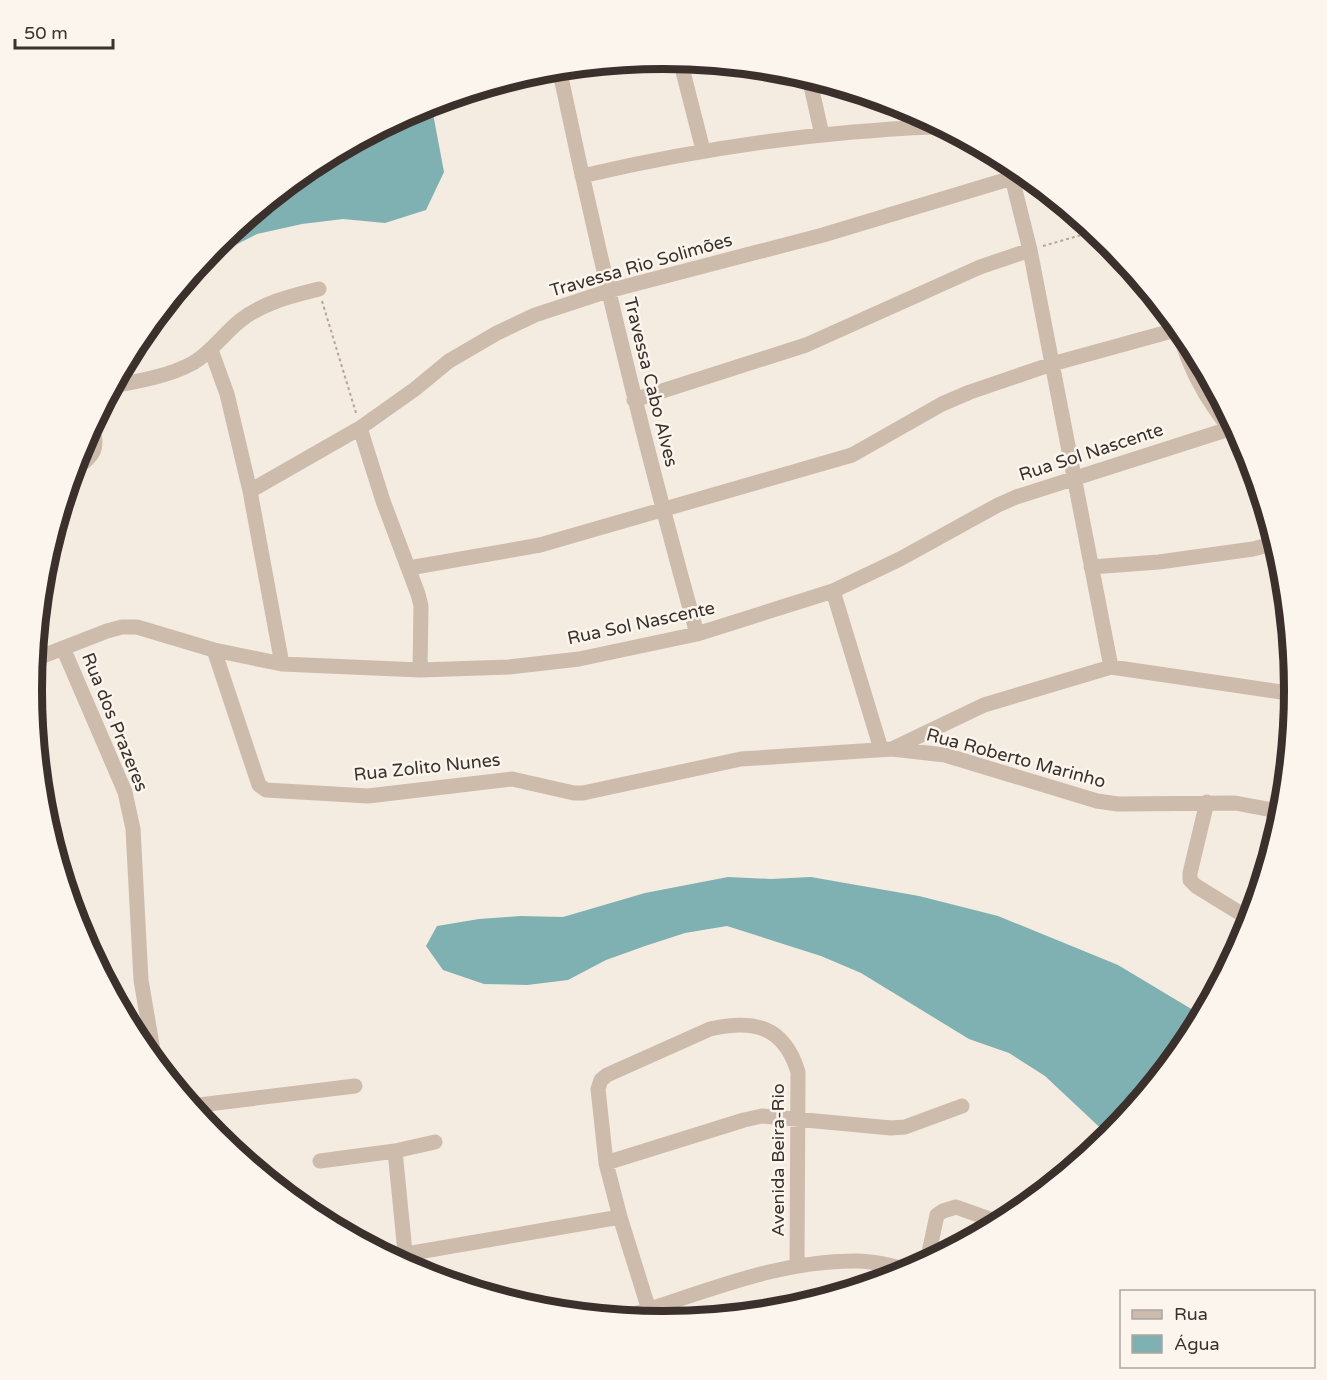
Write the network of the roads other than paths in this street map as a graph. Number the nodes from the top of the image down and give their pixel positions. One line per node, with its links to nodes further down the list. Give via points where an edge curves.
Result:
1 (682, 69): 6 (street)
2 (561, 77): 8 (street, Travessa Cabo Alves)
3 (811, 87): 5 (street)
4 (923, 126): 5 (street)
5 (822, 135): 6 (street)
6 (703, 150): 8 (street)
7 (1012, 175): 9 (street)
8 (582, 176): 12 (street, Travessa Cabo Alves)
9 (1012, 178): 10 (street); 12 (street, Travessa Rio Solimões, via 823,235)
10 (1030, 250): 16 (street); 18 (street, via 961,275 806,345)
11 (319, 289): 14 (street, via 260,307)
12 (608, 291): 18 (street, Travessa Cabo Alves); 20 (street, Travessa Rio Solimões, via 535,315 497,333 448,361)
13 (1169, 330): 16 (street)
14 (211, 350): 17 (street, via 182,369); 25 (street, via 227,394)
15 (1188, 357): 19 (street, via 1200,387)
16 (1052, 364): 24 (street); 26 (street, via 942,404 852,455)
17 (123, 384)
18 (634, 400): 26 (street, Travessa Cabo Alves)
19 (1224, 422)
20 (360, 428): 25 (street, Travessa Rio Solimões); 29 (street)
21 (1228, 429): 24 (street, Rua Sol Nascente)
22 (95, 440): 23 (street, via 96,448)
23 (86, 460)
24 (1074, 478): 28 (street); 30 (street, Rua Sol Nascente, via 998,505)
25 (250, 491): 35 (street)
26 (663, 511): 29 (street, via 540,545); 31 (street, Travessa Cabo Alves)
27 (1268, 545): 28 (street, via 1159,562)
28 (1091, 567): 36 (street)
29 (409, 568): 37 (street, via 421,606)
30 (832, 591): 31 (street, Rua Sol Nascente); 39 (street)
31 (697, 634): 37 (street, Rua Sol Nascente, via 579,659 509,667)
32 (63, 648): 33 (street, Rua Sol Nascente, via 107,631 137,627); 34 (street, Rua Sol Nascente); 43 (street, Rua dos Prazeres, via 125,792 133,829 141,980)
33 (214, 650): 35 (street, Rua Sol Nascente); 39 (street, Rua Zolito Nunes, via 259,785 266,790 368,796 512,779 574,794 741,759)
34 (43, 656)
35 (282, 664): 37 (street, Rua Sol Nascente)
36 (1111, 667): 38 (street); 39 (street, via 984,705)
37 (420, 669)
38 (1285, 693)
39 (886, 749): 40 (street, Rua Roberto Marinho, via 945,755 1118,804)
40 (1207, 802): 41 (street, Rua Roberto Marinho); 42 (street, via 1190,880)
41 (1273, 811)
42 (1243, 915)
43 (151, 1041)
44 (355, 1086): 45 (street)
45 (201, 1105)
46 (962, 1106): 47 (street, via 905,1127)
47 (797, 1118): 51 (street, via 752,1118); 51 (street, Avenida Beira-Rio, via 798,1072 783,1040 770,1031 750,1026 710,1029 600,1080); 57 (street, Avenida Beira-Rio)
48 (435, 1143): 49 (street)
49 (395, 1151): 50 (street); 55 (street)
50 (320, 1161)
51 (606, 1163): 52 (street)
52 (620, 1217): 55 (street); 59 (street)
53 (989, 1219): 54 (street, via 956,1207 943,1211 937,1215)
54 (929, 1251)
55 (405, 1252): 56 (street)
56 (402, 1253)
57 (797, 1265): 58 (street, via 858,1261); 59 (street)
58 (894, 1267)
59 (649, 1310): 60 (street)
60 (645, 1311)

